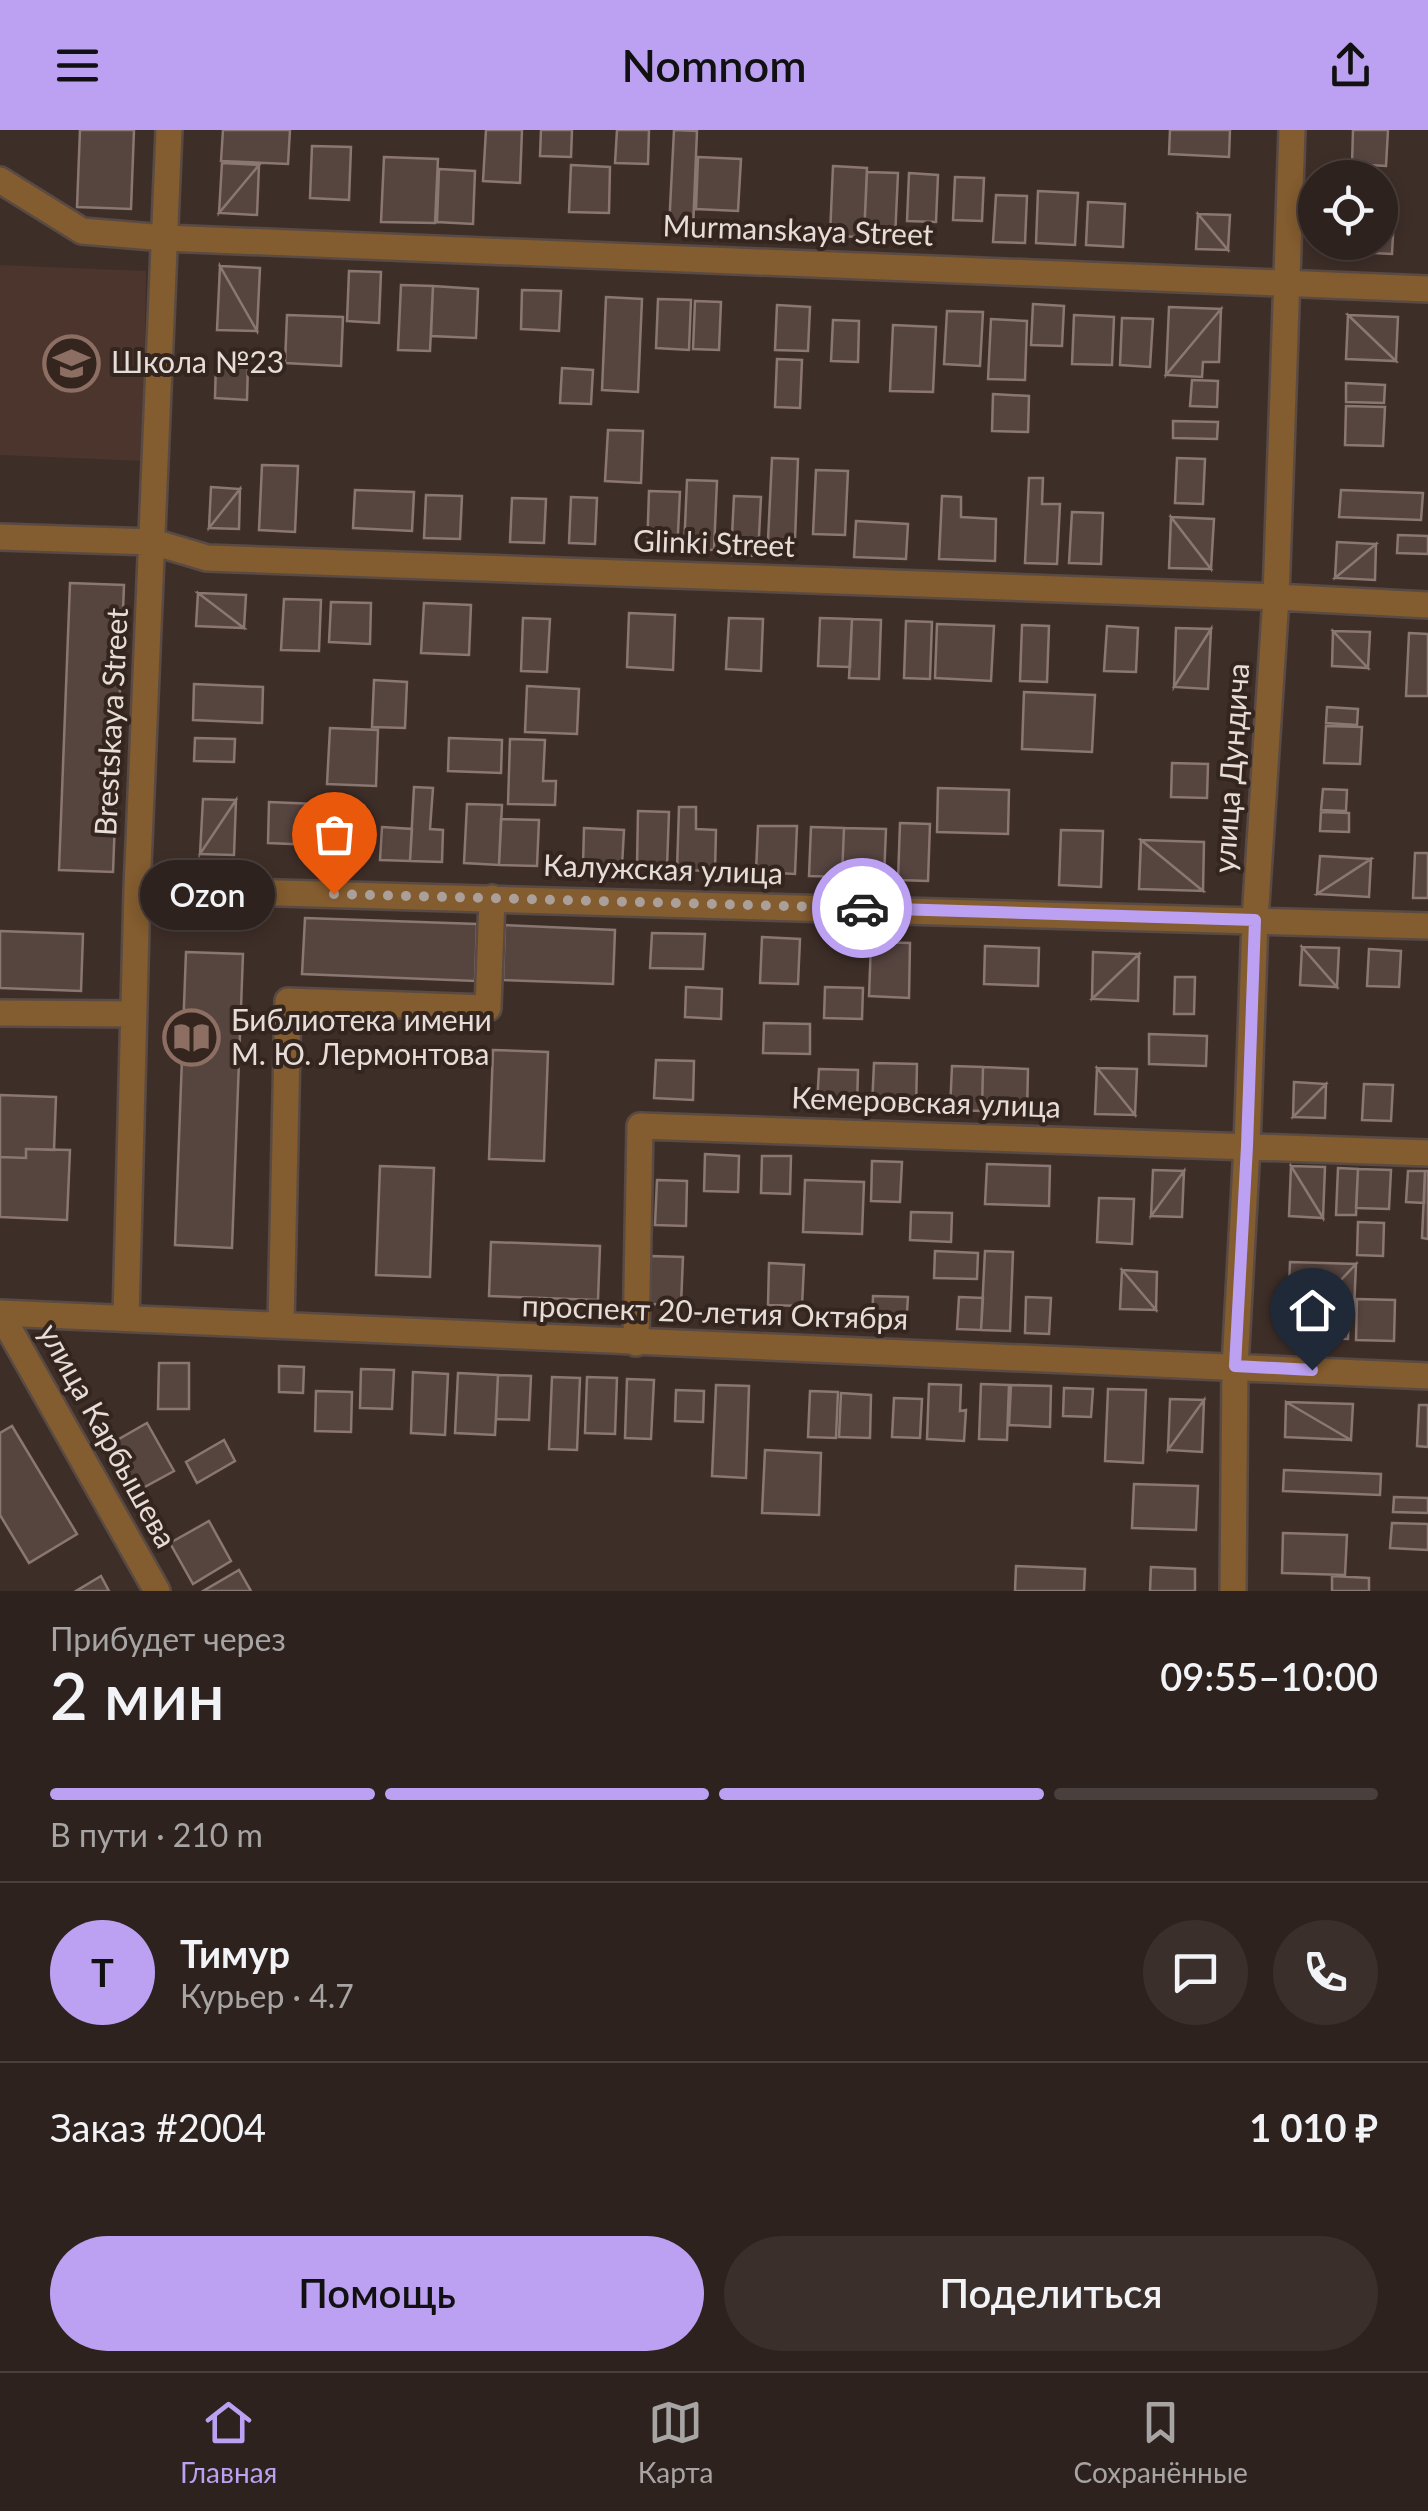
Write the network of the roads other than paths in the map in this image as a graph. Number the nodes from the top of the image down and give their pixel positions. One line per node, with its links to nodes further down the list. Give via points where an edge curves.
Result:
1 (168, 130): 4 (street, Brestskaya Street)
2 (1292, 130): 5 (street, улица Дундича)
3 (0, 180): 4 (street, Murmanskaya Street, via 82,231)
4 (164, 238): 5 (street, Murmanskaya Street); 8 (street, Brestskaya Street)
5 (1286, 283): 6 (street, Murmanskaya Street); 9 (street, улица Дундича)
6 (1428, 288)
7 (0, 537): 8 (street, Glinki Street)
8 (153, 542): 9 (street, Glinki Street, via 206,558); 11 (street, Brestskaya Street)
9 (1276, 597): 10 (street, Glinki Street); 13 (street, улица Дундича)
10 (1428, 605)
11 (137, 889): 12 (street, Калужская улица); 16 (street, Brestskaya Street)
12 (492, 898): 13 (street, Калужская улица); 21 (street, via 488,1008 288,1002)
13 (1255, 920): 14 (street, Калужская улица); 17 (street, улица Дундича)
14 (1428, 926)
15 (0, 1013): 16 (street)
16 (133, 1014): 20 (street, Brestskaya Street)
17 (1247, 1146): 18 (street, Кемеровская улица); 22 (street, Кемеровская улица, via 640,1126); 23 (street, улица Дундича)
18 (1428, 1152)
19 (0, 1314): 20 (street, проспект 20-летия Октября); 25 (street, улица Карбышева)
20 (126, 1318): 21 (street, проспект 20-летия Октября)
21 (281, 1326): 22 (street, проспект 20-летия Октября)
22 (636, 1343): 23 (street, проспект 20-летия Октября)
23 (1235, 1366): 24 (street, проспект 20-летия Октября); 26 (street, улица Дундича)
24 (1428, 1376)
25 (157, 1591)
26 (1233, 1591)

